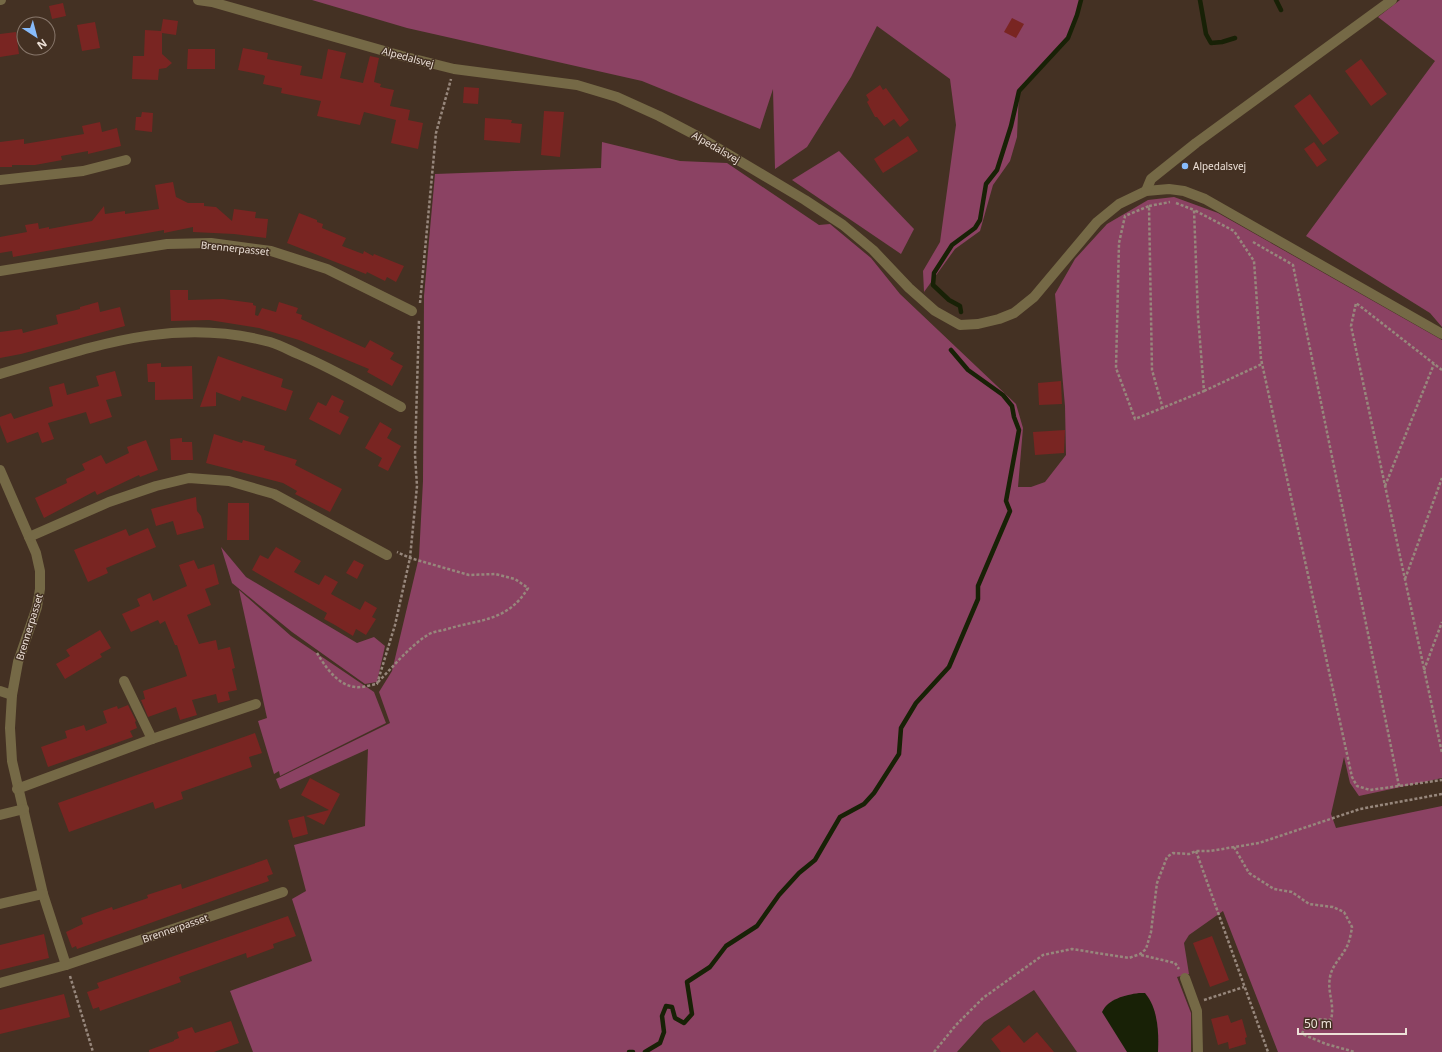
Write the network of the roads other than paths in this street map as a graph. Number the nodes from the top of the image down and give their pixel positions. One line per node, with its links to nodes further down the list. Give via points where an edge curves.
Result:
1 (198, 0): 5 (street, Alpedalsvej, via 454,69 577,85 617,97 701,138 843,225 873,250 935,311 960,325 978,324 1014,313 1034,297 1097,222 1119,204)
2 (1392, 0): 5 (street, via 1196,142 1151,179)
3 (126, 160): 4 (street, via 83,171)
4 (0, 180)
5 (1146, 191): 8 (street, Alpedalsvej, via 1184,191 1205,199)
6 (0, 271): 7 (street, Brennerpasset, via 167,244 211,243 271,251 327,269)
7 (416, 308)
8 (1442, 334)
9 (0, 374): 10 (street, via 108,342 160,333 202,331 271,342 312,360)
10 (401, 407)
11 (1, 475): 12 (street, Brennerpasset)
12 (29, 537): 13 (street, via 109,502 189,478 229,481 274,494); 16 (street, Brennerpasset, via 39,565 40,589 37,607 18,662)
13 (387, 555)
14 (124, 681): 18 (street)
15 (0, 691): 16 (street)
16 (12, 695): 19 (street, Brennerpasset, via 10,728)
17 (256, 704): 18 (street)
18 (152, 739): 19 (street)
19 (17, 789): 20 (street, Brennerpasset)
20 (24, 810): 21 (street); 23 (street, Brennerpasset)
21 (0, 815)
22 (283, 892): 25 (street, Brennerpasset)
23 (43, 894): 24 (street); 25 (street, Brennerpasset)
24 (0, 904)
25 (66, 965): 27 (street, Brennerpasset)
26 (1185, 978): 28 (street, via 1197,1011)
27 (0, 982)
28 (1198, 1052)

